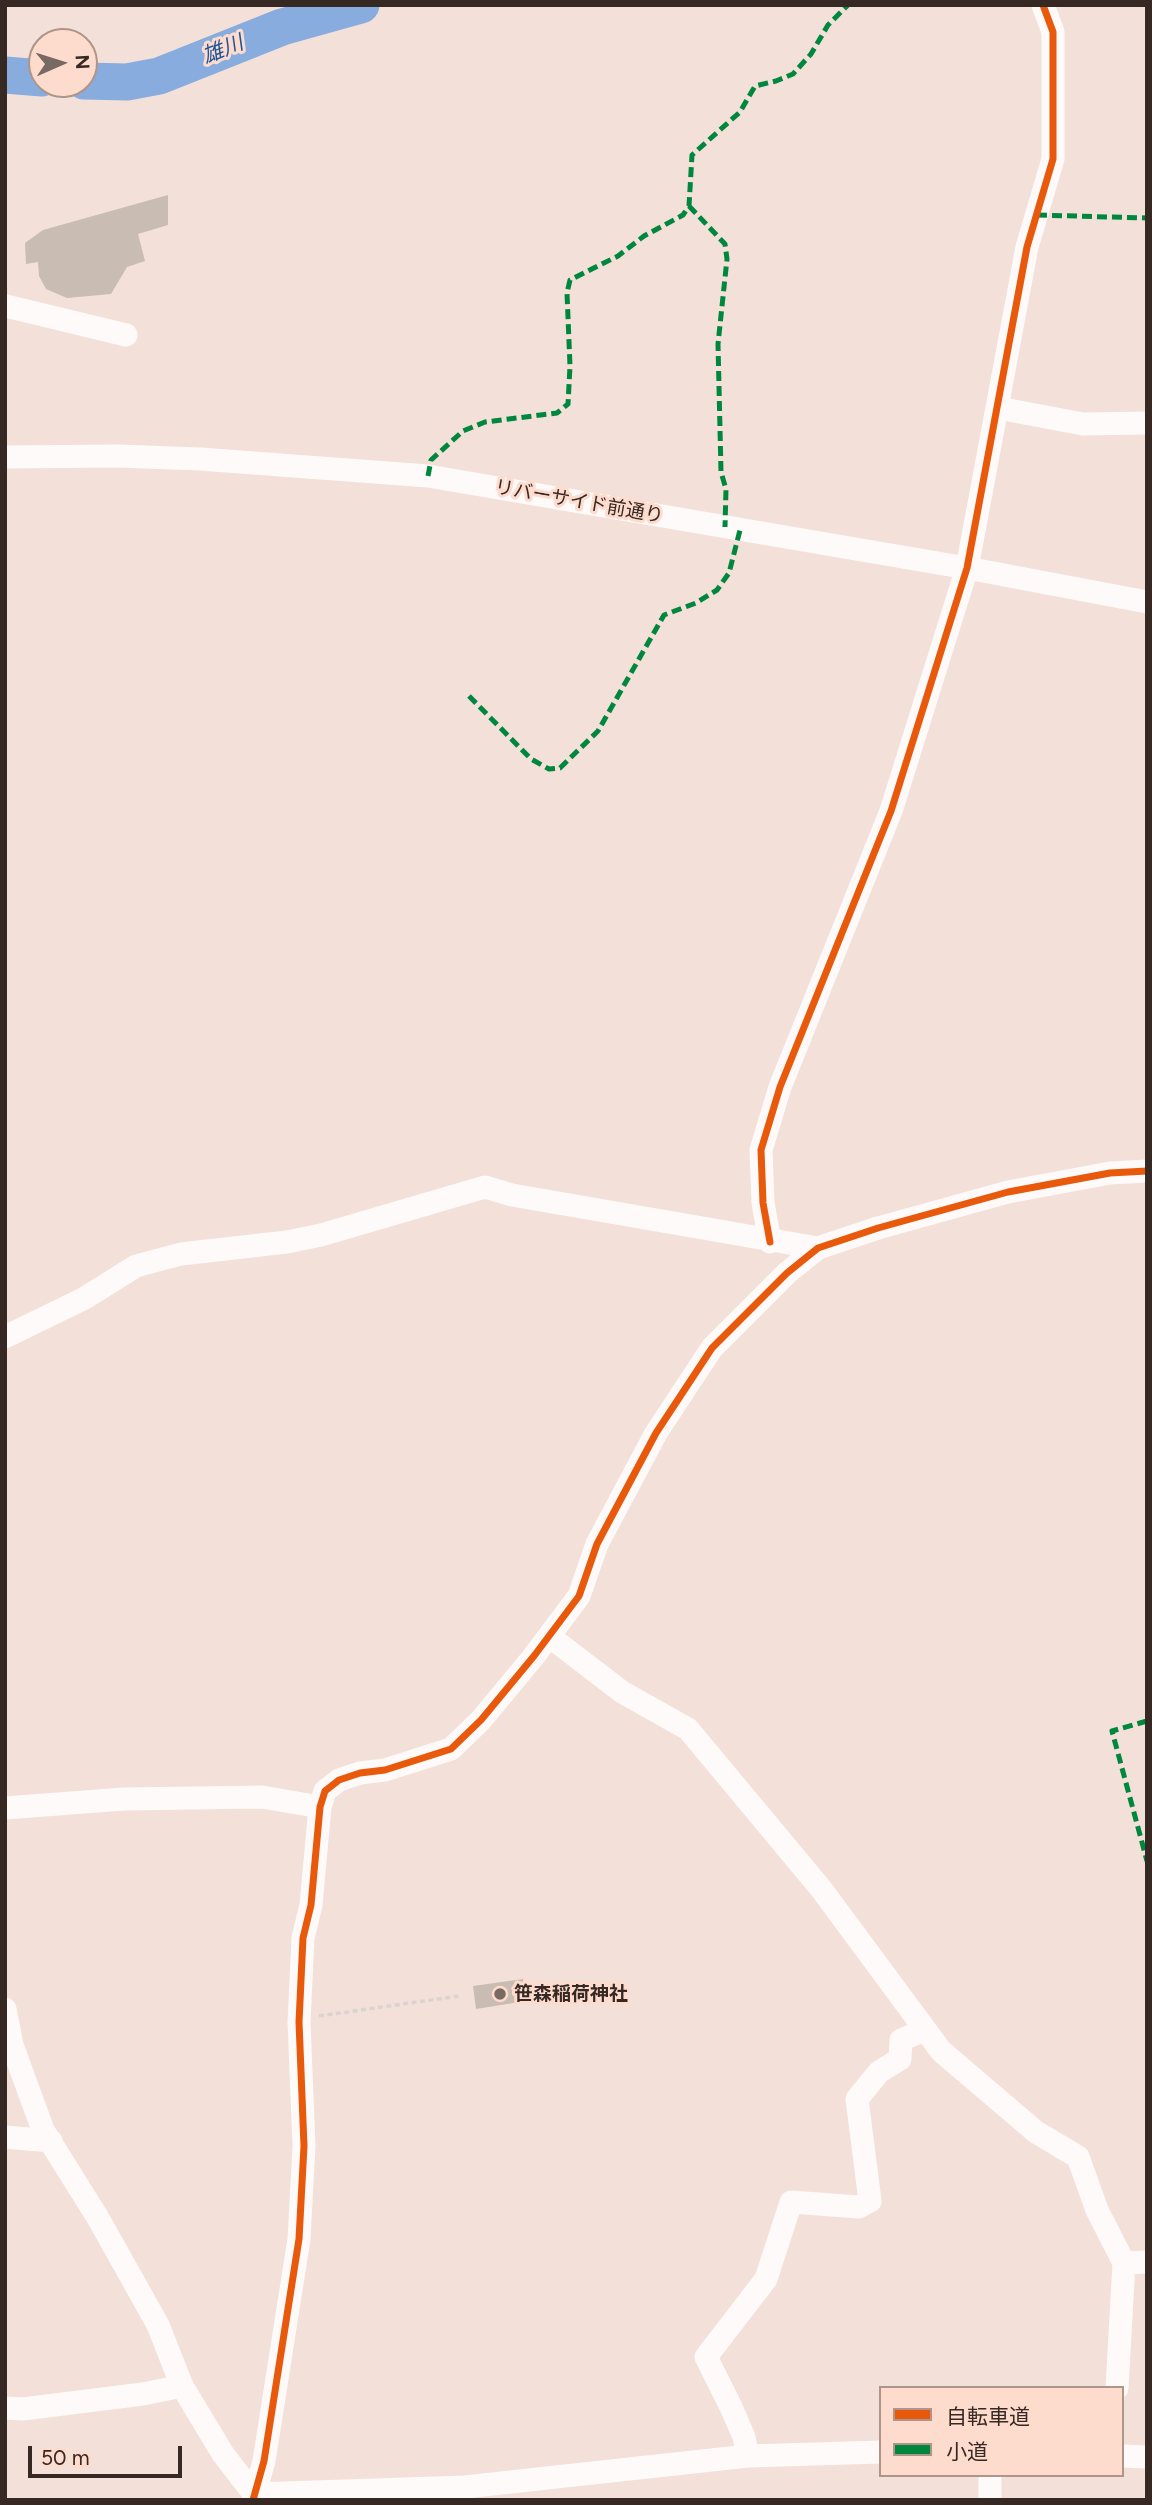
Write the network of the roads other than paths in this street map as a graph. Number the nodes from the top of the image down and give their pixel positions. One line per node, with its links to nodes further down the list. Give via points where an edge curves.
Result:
1 (1043, 5): 4 (street, via 1053,32 1053,159 1027,247)
2 (5, 307): 3 (street)
3 (126, 335)
4 (998, 408): 5 (street, via 1083,424); 7 (street)
5 (1147, 423)
6 (5, 457): 7 (street, リバーサイド前通り, via 200,459 428,476)
7 (967, 568): 8 (street, リバーサイド前通り); 10 (street, via 891,811 780,1087 761,1150)
8 (1147, 602)
9 (1147, 1171): 11 (street, via 1110,1173 1008,1192)
10 (770, 1242): 11 (street); 12 (street, via 485,1187 321,1236 181,1254 136,1265 85,1298)
11 (818, 1248): 13 (street, via 712,1348 656,1433 597,1544 579,1596)
12 (5, 1337)
13 (549, 1636): 14 (street, via 481,1720 451,1749 339,1780 325,1791); 17 (street, via 622,1692 688,1729 822,1890)
14 (320, 1807): 15 (street, via 261,1797 124,1799); 29 (street, via 311,1905 303,1938 304,2146 299,2239 264,2461)
15 (5, 1808)
16 (5, 2009): 19 (street, via 12,2045)
17 (925, 2030): 20 (street, via 941,2051 1036,2132 1078,2157 1102,2220); 25 (street, via 901,2040 900,2059 878,2072 857,2099 870,2201 859,2207 791,2202 766,2279 706,2357 740,2427)
18 (5, 2137): 19 (street)
19 (51, 2141): 21 (street, via 158,2325)
20 (1135, 2262): 22 (street)
21 (182, 2386): 23 (street); 29 (street, via 223,2454)
22 (1117, 2386)
23 (5, 2409)
24 (879, 2452): 25 (street)
25 (748, 2456): 29 (street, via 465,2487)
26 (1124, 2456): 27 (street)
27 (1147, 2457)
28 (990, 2477): 30 (street)
29 (265, 2497)
30 (990, 2500)

